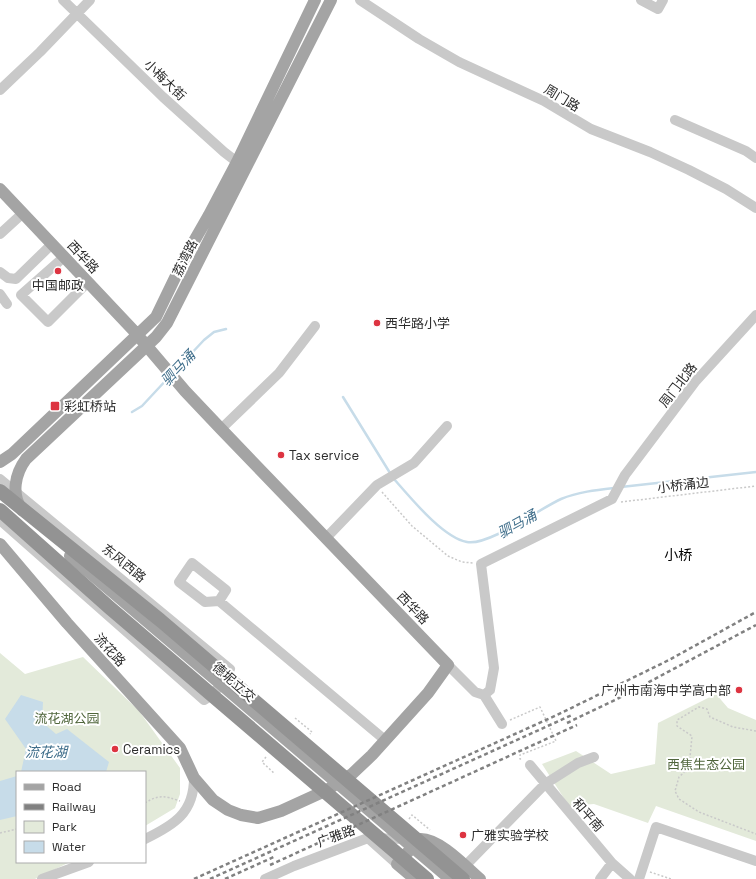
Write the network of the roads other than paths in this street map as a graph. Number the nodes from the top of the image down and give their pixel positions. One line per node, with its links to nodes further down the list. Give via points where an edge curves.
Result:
1 (63, 0): 8 (street, 小梅大街)
2 (90, 0): 8 (street)
3 (316, 0): 12 (main road, 荔湾路)
4 (331, 0): 25 (main road, 荔湾路)
5 (360, 0): 14 (street, 周门路, via 459,62 544,101 591,129 689,170)
6 (641, 0): 7 (street, via 658,9)
7 (663, 0)
8 (78, 13): 9 (street); 12 (street, 小梅大街, via 163,97)
9 (0, 90)
10 (675, 120): 11 (street)
11 (756, 158)
12 (237, 162): 24 (main road, 荔湾路)
13 (0, 189): 15 (main road, 西华路)
14 (756, 208)
15 (23, 213): 16 (street); 17 (main road, 西华路)
16 (0, 234)
17 (52, 244): 18 (main road, 西华路); 19 (street, via 16,279 8,278)
18 (64, 257): 20 (main road, 西华路); 20 (street, via 21,295 48,322)
19 (0, 272)
20 (88, 282): 27 (main road, 西华路)
21 (0, 294): 22 (street)
22 (7, 304)
23 (756, 315): 44 (street, 周门北路, via 695,382 625,475 612,499 481,564 494,668 490,690)
24 (156, 317): 25 (main road); 27 (main road, 荔湾路)
25 (167, 324): 28 (main road, 荔湾路)
26 (315, 326): 30 (street, via 279,373)
27 (137, 335): 28 (main road, 西华路); 31 (main road, 荔湾路, via 12,454)
28 (145, 346): 30 (main road, 西华路); 34 (main road, 荔湾路, via 26,459 20,467)
29 (447, 426): 39 (street, via 414,462 381,483)
30 (221, 429): 39 (main road, 西华路)
31 (0, 462)
32 (0, 479): 34 (street, 东风西路)
33 (0, 490): 37 (main road); 51 (highway, 德坭立交, via 128,593)
34 (15, 490): 37 (main road, via 18,505); 38 (street, 东风西路, via 230,669 216,692 204,700)
35 (0, 510): 53 (highway, 德坭立交)
36 (0, 516): 41 (main road)
37 (27, 518): 41 (main road)
38 (0, 520)
39 (326, 538): 43 (main road, 西华路)
40 (0, 544): 49 (main road, 流花路, via 67,623 180,748)
41 (84, 571): 51 (main road, 德坭立交)
42 (219, 600): 42 (street, via 226,590 192,562 179,582 205,602); 46 (street)
43 (448, 665): 44 (street, via 475,692); 46 (main road, via 428,693)
44 (484, 695): 45 (street)
45 (502, 724)
46 (385, 740): 49 (main road, 流花路, via 352,774 328,790 258,818 228,810 213,800)
47 (594, 757): 50 (street, via 578,763)
48 (530, 765): 50 (street, 和平南)
49 (194, 778): 54 (street, via 194,788 186,810 163,831)
50 (545, 784): 58 (street, 和平南); 60 (street, via 466,865)
51 (348, 791): 52 (highway, 德坭立交); 52 (main road); 53 (main road); 66 (main road, 德坭立交)
52 (397, 823): 60 (highway, 德坭立交); 67 (main road, 德坭立交)
53 (372, 837): 55 (street, 广雅路); 59 (street); 63 (street, 广雅路); 65 (highway, 德坭立交)
54 (146, 839)
55 (420, 839): 59 (main road); 60 (main road, via 436,843)
56 (756, 861): 61 (street, via 656,827)
57 (86, 863): 62 (street)
58 (612, 863): 69 (street); 70 (street, 和平南)
59 (397, 864): 64 (main road)
60 (464, 873): 68 (main road)
61 (641, 874)
62 (42, 879)
63 (265, 879)
64 (415, 879)
65 (428, 879)
66 (442, 879)
67 (450, 879)
68 (480, 879)
69 (600, 879)
70 (630, 879)

